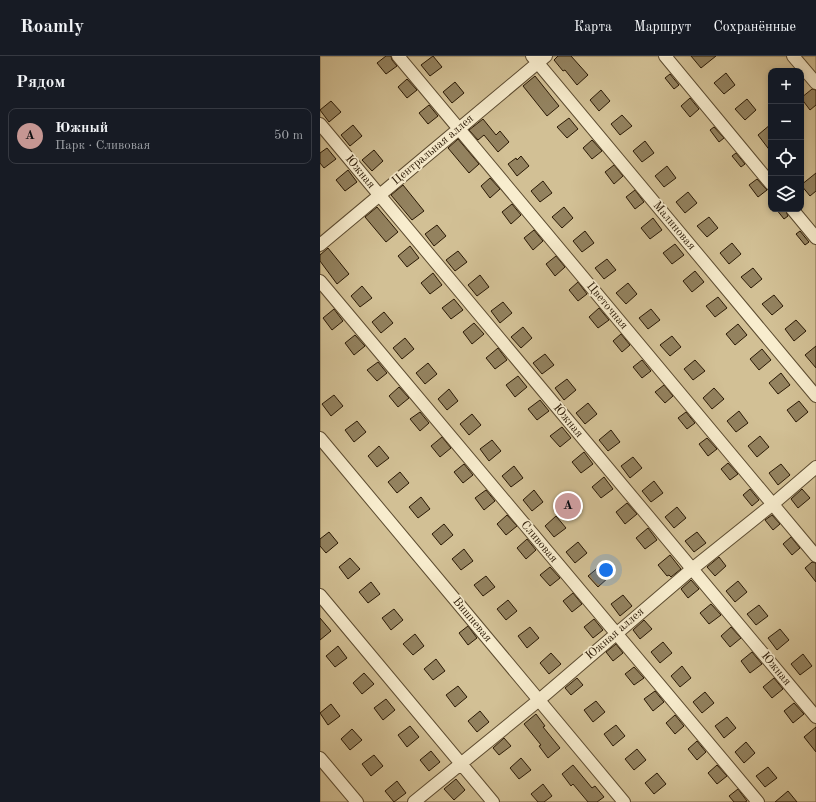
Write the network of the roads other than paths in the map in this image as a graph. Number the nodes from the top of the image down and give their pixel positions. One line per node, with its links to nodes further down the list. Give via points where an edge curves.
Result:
1 (398, 56): 7 (street, Цветочная)
2 (665, 56): 8 (street)
3 (793, 56): 5 (street)
4 (539, 58): 7 (street, Центральная аллея); 14 (street, Малиновая)
5 (816, 84)
6 (320, 124): 9 (street, Южная)
7 (458, 128): 9 (street, Центральная аллея); 17 (street, Цветочная)
8 (768, 180)
9 (379, 195): 12 (street, Центральная аллея); 19 (street, Южная)
10 (794, 212): 11 (street)
11 (816, 238)
12 (320, 245)
13 (320, 281): 21 (street, Сливовая)
14 (816, 396)
15 (320, 438): 22 (street, Вишневая)
16 (816, 467): 17 (street, Южная аллея)
17 (773, 504): 18 (street, Цветочная); 19 (street, Южная аллея)
18 (816, 556)
19 (692, 569): 21 (street, Южная аллея); 23 (street, Южная)
20 (320, 595): 25 (street)
21 (616, 634): 22 (street, Южная аллея); 30 (street, Сливовая)
22 (539, 700): 25 (street, Южная аллея); 29 (street, Вишневая)
23 (816, 717)
24 (320, 758): 26 (street)
25 (460, 764): 27 (street, Южная аллея); 28 (street)
26 (357, 802)
27 (414, 802)
28 (492, 802)
29 (624, 802)
30 (758, 802)

